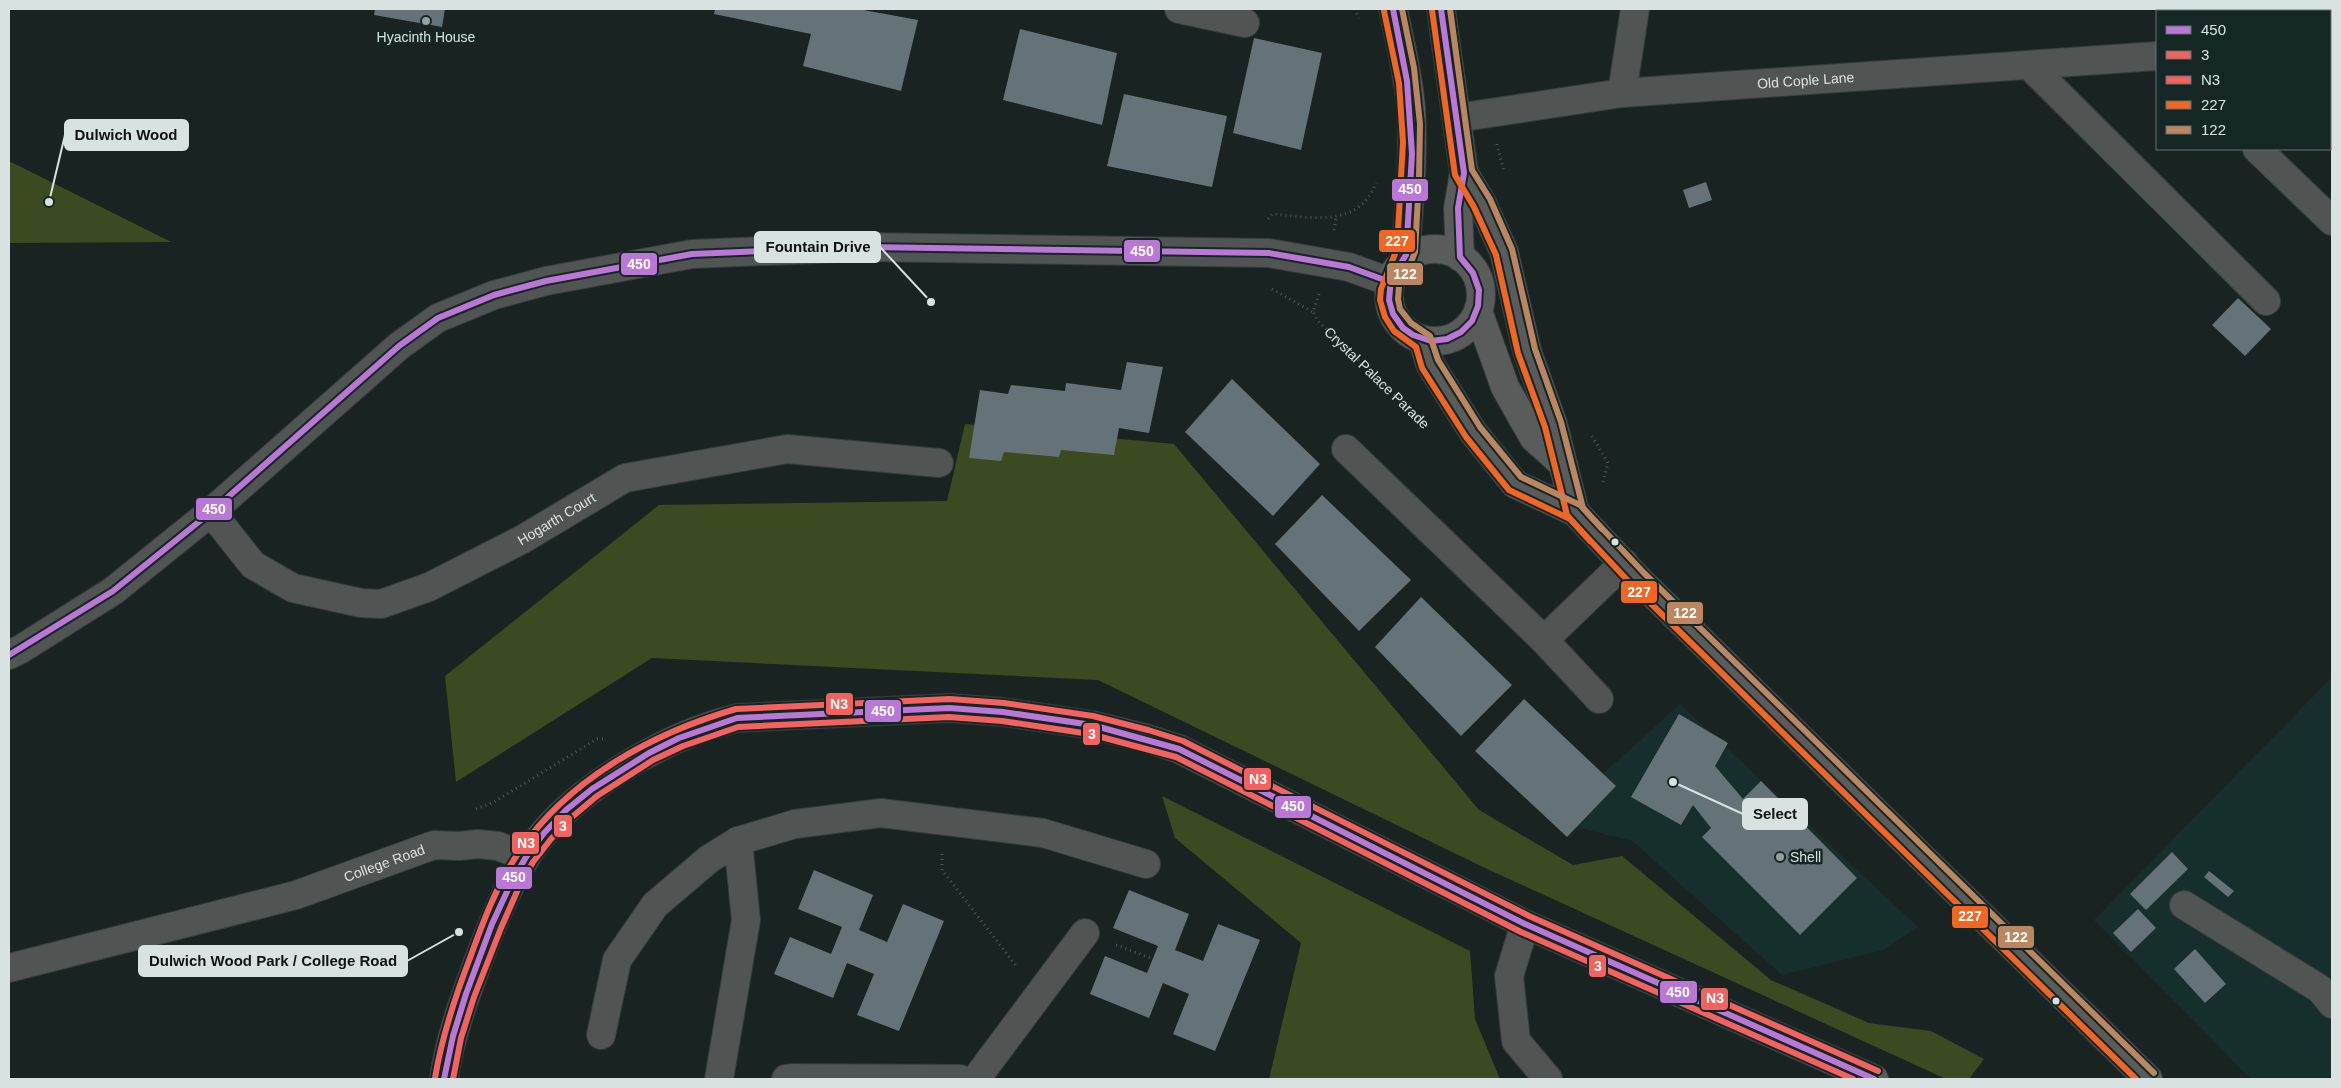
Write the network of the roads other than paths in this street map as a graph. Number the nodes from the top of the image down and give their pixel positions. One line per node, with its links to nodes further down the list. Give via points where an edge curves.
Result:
1 (1179, 9): 5 (street)
2 (1393, 9): 14 (main road, via 1411,108)
3 (1440, 9): 9 (main road)
4 (1635, 9): 8 (street)
5 (1245, 23)
6 (2156, 56): 7 (street, Old Cople Lane)
7 (2029, 65): 8 (street, Old Cople Lane); 16 (street)
8 (1622, 93): 9 (street, Old Cople Lane)
9 (1457, 118): 11 (main road)
10 (2258, 150): 12 (street)
11 (1464, 173): 13 (main road, via 1458,208); 21 (main road, via 1482,203 1504,252 1527,351 1553,424)
12 (2332, 221)
13 (1460, 257): 14 (main road, via 1432,249); 17 (main road, via 1470,265 1479,280 1481,296)
14 (1405, 258): 15 (main road)
15 (1390, 282): 18 (main road, via 1389,301 1394,316 1406,331); 22 (street, via 1349,267 1268,252 874,247 692,254 546,281 494,295 438,318 392,352)
16 (2266, 301)
17 (1478, 311): 18 (main road, via 1464,330 1452,338); 21 (main road, via 1505,387 1534,438)
18 (1423, 341): 23 (main road, via 1430,364 1472,432 1515,484)
19 (1346, 449): 25 (street)
20 (939, 463): 22 (street, Hogarth Court, via 787,449 625,478 523,539 428,587 381,604 293,588 253,565)
21 (1562, 463): 23 (main road)
22 (211, 512): 26 (street, via 113,591)
23 (1575, 512): 24 (main road)
24 (1624, 563): 25 (street); 44 (main road)
25 (1544, 640): 27 (street)
26 (9, 655)
27 (1599, 699)
28 (738, 841): 30 (street, via 795,824 881,813 1043,833); 36 (street, via 709,859 655,905 618,960); 38 (street, via 746,920)
29 (526, 857): 32 (main road, via 575,802 620,770 668,741 714,724 737,718 949,708 1092,725 1170,746); 34 (street, College Road, via 498,846 434,845 296,895); 37 (main road, via 497,912 463,1001)
30 (1146, 864)
31 (2184, 905): 35 (street, via 2320,989)
32 (1525, 924): 42 (street, via 1509,976 1516,1040); 43 (main road)
33 (1085, 933): 41 (street)
34 (9, 968)
35 (2332, 1004)
36 (601, 1035)
37 (444, 1079)
38 (719, 1079)
39 (786, 1079): 40 (street)
40 (959, 1079)
41 (976, 1079)
42 (1548, 1079)
43 (1874, 1079)
44 (2148, 1079)

